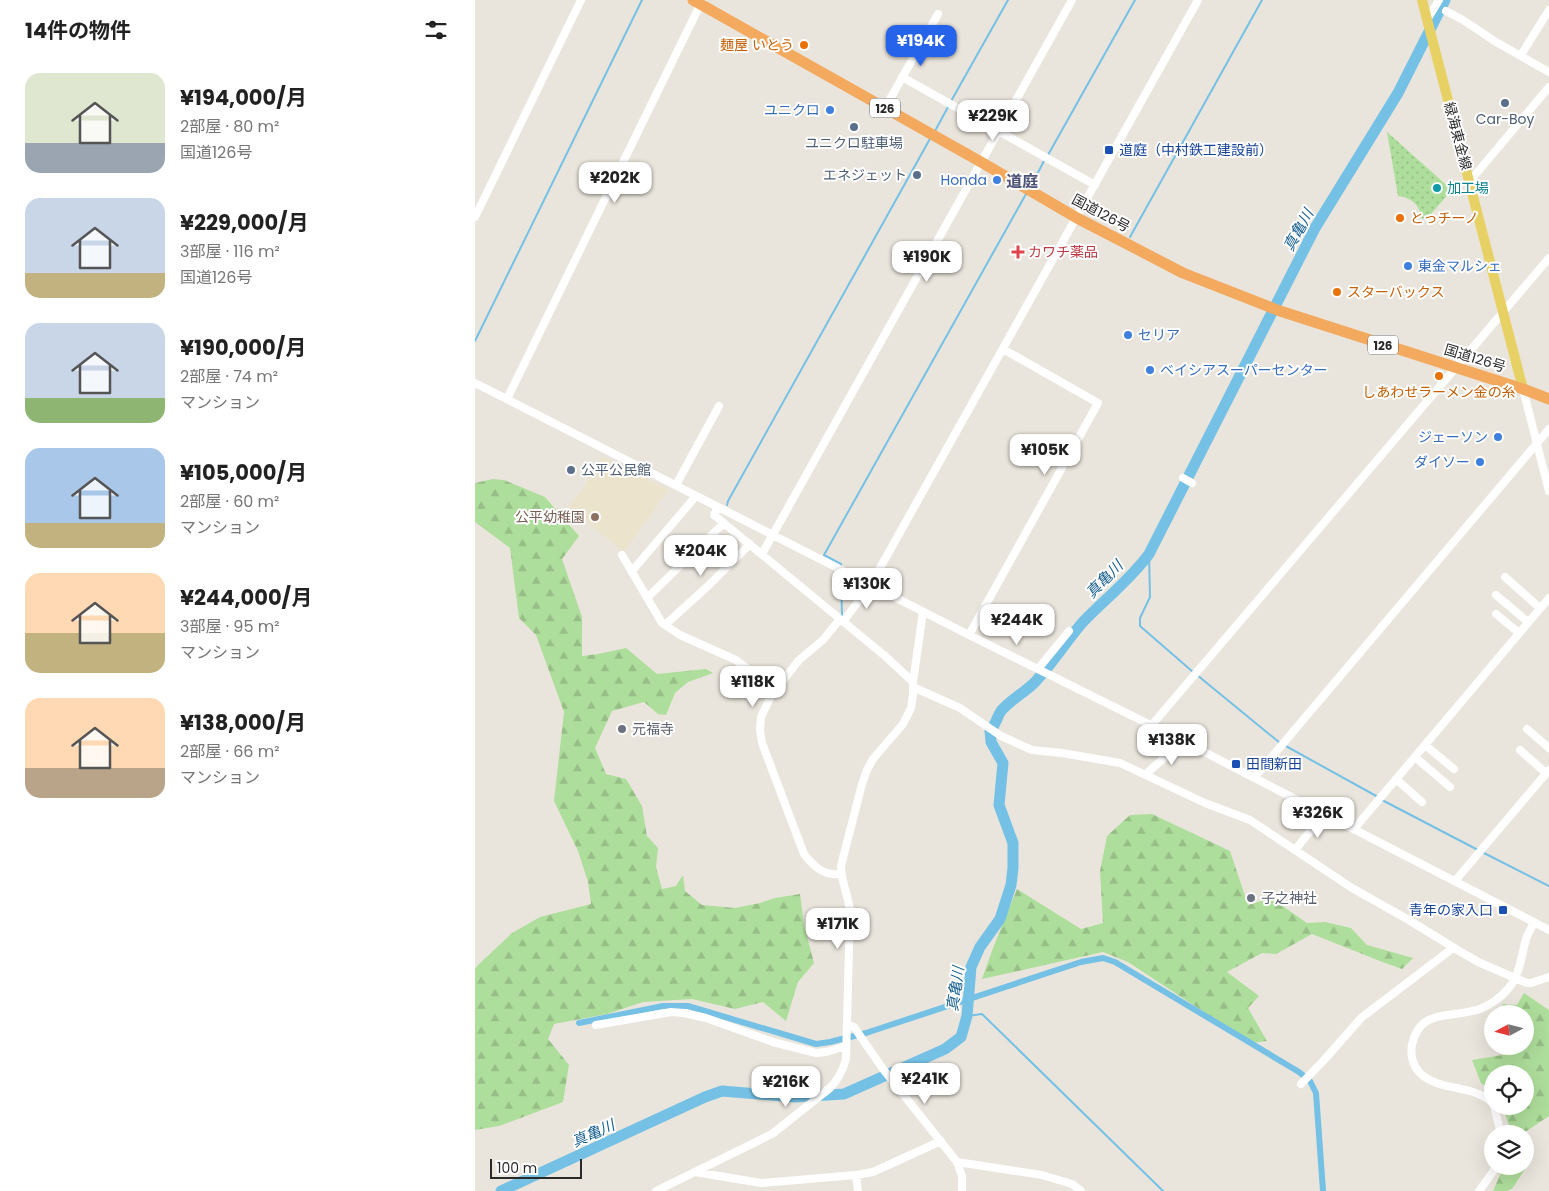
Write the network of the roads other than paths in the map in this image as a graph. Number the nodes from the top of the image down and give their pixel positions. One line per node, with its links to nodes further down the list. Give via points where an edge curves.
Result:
1 (581, 0): 20 (street)
2 (1072, 0): 16 (street)
3 (1198, 0): 19 (street)
4 (1422, 0): 10 (main road, 緑海東金線)
5 (1439, 0): 10 (street)
6 (698, 1): 15 (highway, 国道126号 / 126); 29 (street)
7 (1446, 10): 11 (street)
8 (1549, 10): 11 (street)
9 (938, 14): 13 (street)
10 (1427, 20): 18 (main road, 緑海東金線)
11 (1521, 55): 12 (street)
12 (1549, 72)
13 (902, 77): 15 (street); 16 (street)
14 (1549, 87): 18 (street)
15 (885, 108): 17 (highway, 国道126号 / 126)
16 (998, 132): 17 (street); 19 (street)
17 (981, 162): 21 (highway, 国道126号 / 126); 40 (street)
18 (1470, 181): 23 (main road, 緑海東金線)
19 (1095, 185): 21 (street)
20 (475, 217)
21 (1077, 218): 24 (street); 25 (highway, 国道126号 / 126, via 1183,273 1280,311)
22 (1549, 258): 23 (street)
23 (1503, 312): 25 (street); 27 (main road, 緑海東金線)
24 (1003, 349): 46 (street); 58 (street, via 1098,403)
25 (1456, 368): 27 (highway, 国道126号 / 126); 62 (street)
26 (475, 383): 29 (street)
27 (1523, 389): 28 (highway, 国道126号 / 126); 32 (street)
28 (1549, 397)
29 (507, 399): 35 (street)
30 (719, 406): 35 (street)
31 (1549, 429): 32 (street)
32 (1537, 443): 36 (street); 72 (street)
33 (1183, 478): 34 (street)
34 (1191, 483)
35 (676, 485): 37 (street)
36 (1549, 491)
37 (697, 496): 38 (street); 44 (street)
38 (719, 507): 39 (street, via 715,515); 40 (street)
39 (725, 523): 41 (street); 48 (street)
40 (773, 535): 42 (street); 46 (street)
41 (750, 544): 42 (street); 55 (street)
42 (762, 554): 53 (street)
43 (622, 555): 44 (street)
44 (631, 571): 48 (street)
45 (1505, 577): 50 (street)
46 (871, 584): 51 (street); 53 (street)
47 (1496, 595): 54 (street)
48 (647, 598): 55 (street)
49 (1549, 598): 50 (street)
50 (1541, 608): 54 (street)
51 (923, 612): 58 (street); 60 (street)
52 (1496, 614): 57 (street)
53 (842, 620): 60 (street); 61 (street, via 799,660)
54 (1528, 622): 57 (street)
55 (665, 625): 61 (street, via 736,660 754,674)
56 (1069, 631): 59 (street)
57 (1519, 633): 65 (street)
58 (969, 635): 59 (street)
59 (1038, 669): 62 (street)
60 (913, 684): 71 (street, via 961,708 1001,736 1032,750 1120,763); 79 (street, via 911,708 903,724 873,759 862,784)
61 (771, 696): 79 (street, via 761,717 762,743 804,854 822,872)
62 (1151, 726): 64 (street)
63 (1527, 729): 66 (street)
64 (1183, 741): 71 (street); 72 (street)
65 (1425, 745): 68 (street); 69 (street)
66 (1549, 748)
67 (1520, 750): 70 (street)
68 (1415, 757): 73 (street); 74 (street)
69 (1454, 769)
70 (1548, 771): 80 (street)
71 (1146, 774): 78 (street, via 1155,781 1250,820)
72 (1254, 778): 76 (street)
73 (1396, 779): 75 (street); 77 (street)
74 (1450, 787)
75 (1422, 802)
76 (1324, 814): 77 (street); 78 (street)
77 (1354, 829): 80 (street)
78 (1295, 850): 83 (street)
79 (841, 874): 86 (street, via 850,912)
80 (1455, 881): 81 (street)
81 (1534, 922): 82 (street); 85 (street)
82 (1549, 930)
83 (1453, 948): 85 (street); 89 (street, via 1361,1018)
84 (1549, 977): 85 (street, via 1531,983)
85 (1515, 979): 90 (street, via 1493,1003 1470,1012 1445,1014 1425,1021 1413,1038 1412,1059 1427,1079)
86 (847, 1024): 88 (street); 91 (street, via 854,1027)
87 (596, 1025): 88 (street, via 671,1012 684,1013 815,1053)
88 (846, 1046): 93 (street, via 843,1069 830,1088 772,1134)
89 (1301, 1084)
90 (1484, 1097)
91 (941, 1141): 92 (street); 94 (street, via 873,1172)
92 (957, 1162): 99 (street, via 962,1176); 100 (street, via 1042,1175 1073,1184)
93 (695, 1172): 96 (street); 97 (street)
94 (856, 1175): 96 (street); 98 (street)
95 (1491, 1175): 101 (street)
96 (761, 1187)
97 (656, 1191)
98 (858, 1191)
99 (962, 1191)
100 (1081, 1191)
101 (1479, 1191)

